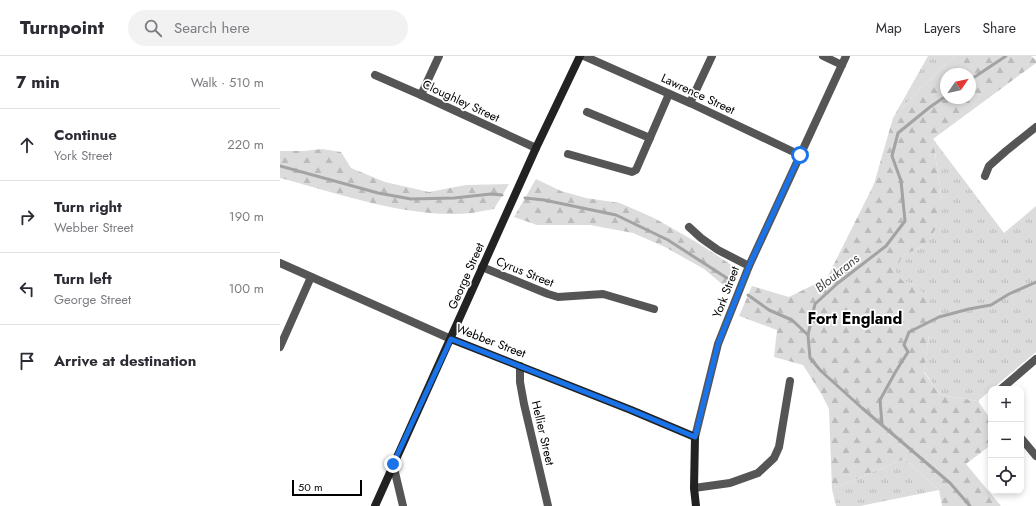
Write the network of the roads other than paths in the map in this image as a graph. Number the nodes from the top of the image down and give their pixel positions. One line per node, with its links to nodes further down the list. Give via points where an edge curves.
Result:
1 (439, 56): 10 (street)
2 (580, 56): 15 (main road, George Street)
3 (584, 56): 9 (street, Lawrence Street)
4 (712, 56): 11 (street)
5 (824, 56): 7 (street)
6 (846, 56): 7 (street, York Street)
7 (842, 65): 17 (street, York Street)
8 (375, 76): 10 (street, Cloughley Street)
9 (669, 94): 11 (street, Lawrence Street); 14 (street)
10 (421, 95): 15 (street, Cloughley Street)
11 (690, 103): 17 (street, Lawrence Street)
12 (587, 112): 14 (street)
13 (1036, 127): 18 (street, via 989,166)
14 (650, 138): 16 (street, via 636,170 632,172)
15 (536, 148): 22 (main road, George Street)
16 (568, 154)
17 (800, 155): 21 (street, York Street)
18 (985, 176)
19 (689, 227): 21 (street, via 718,250)
20 (280, 263): 23 (street, Webber Street)
21 (749, 266): 31 (street, York Street, via 718,344)
22 (482, 267): 24 (street, Cyrus Street, via 558,297 603,294); 25 (main road, George Street)
23 (311, 278): 25 (street, Webber Street); 26 (street)
24 (654, 309)
25 (451, 339): 28 (main road, Webber Street); 34 (main road, George Street)
26 (280, 347)
27 (1036, 359): 30 (street)
28 (520, 366): 31 (main road, Webber Street); 38 (street, Hellier Street, via 524,404)
29 (790, 381): 35 (street, via 779,447 774,458 758,473 746,478)
30 (1004, 386)
31 (695, 437): 35 (main road, York Street)
32 (1024, 442): 33 (street)
33 (1036, 456)
34 (393, 464): 36 (main road, George Street); 37 (street)
35 (694, 488): 39 (main road, York Street)
36 (375, 506)
37 (403, 506)
38 (548, 506)
39 (696, 506)

